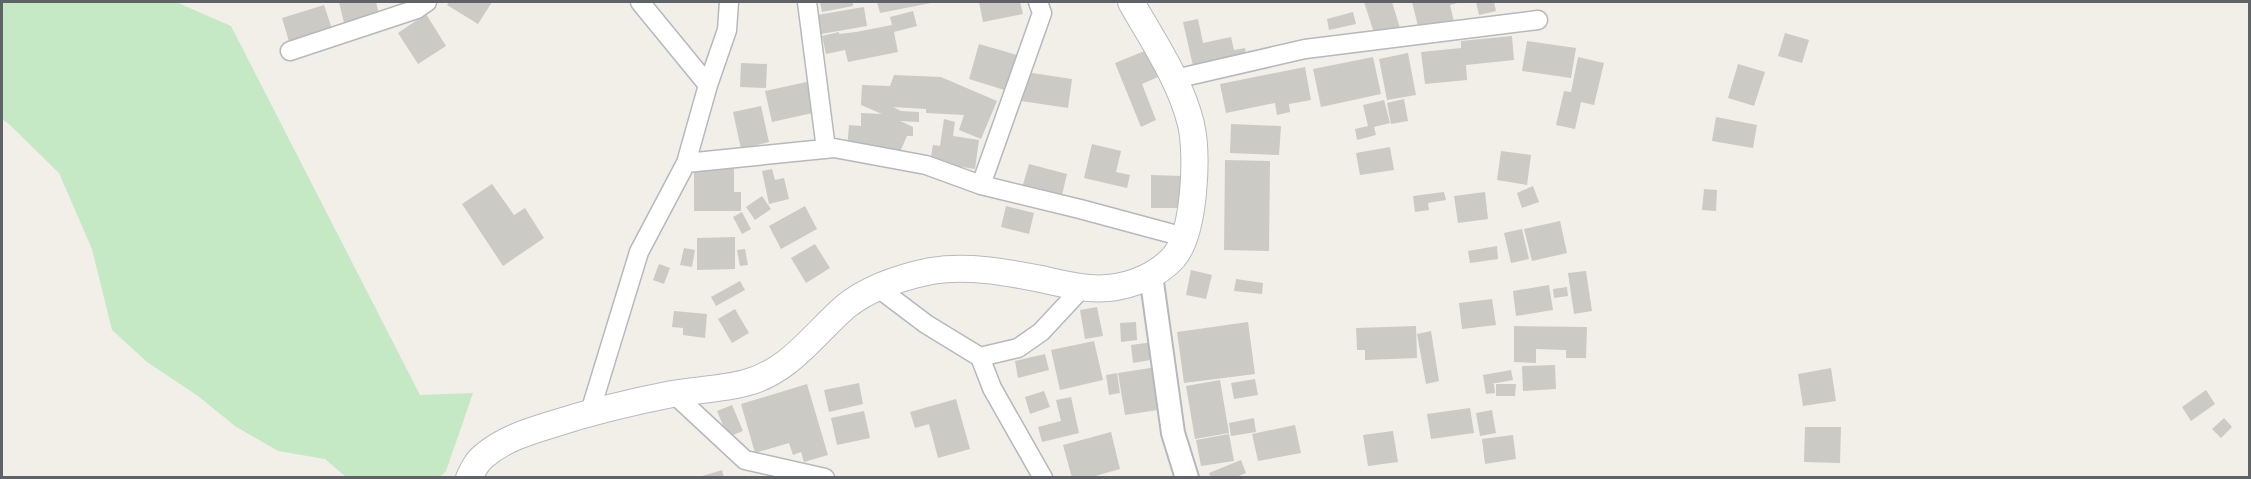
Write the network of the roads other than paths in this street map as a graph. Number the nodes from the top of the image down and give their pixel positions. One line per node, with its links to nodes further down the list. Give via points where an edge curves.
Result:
1 (427, 2): 8 (street, via 417,9)
2 (640, 2): 10 (street)
3 (729, 2): 10 (street, via 728,30)
4 (807, 2): 11 (street)
5 (1038, 2): 13 (street, via 1042,14)
6 (1131, 2): 9 (main road)
7 (1538, 20): 9 (street, via 1305,50)
8 (290, 51)
9 (1175, 79): 14 (main road, via 1191,125 1195,172)
10 (708, 86): 12 (street)
11 (826, 149): 12 (street); 13 (street, via 926,165)
12 (686, 163): 20 (street, via 639,252)
13 (981, 185): 14 (street)
14 (1184, 237): 15 (main road, via 1174,257)
15 (1151, 275): 17 (main road, via 1108,288); 24 (street, via 1173,433)
16 (878, 287): 17 (main road, via 932,271 974,269); 18 (street, via 926,324); 19 (main road, via 846,306 809,344 772,372 746,383)
17 (1082, 288): 18 (street, via 1041,332 1018,348)
18 (980, 357): 23 (street, via 992,388)
19 (674, 394): 20 (main road); 22 (street, via 745,460)
20 (590, 412): 21 (main road, via 498,446 482,457)
21 (469, 477)
22 (825, 477)
23 (1043, 477)
24 (1187, 477)

